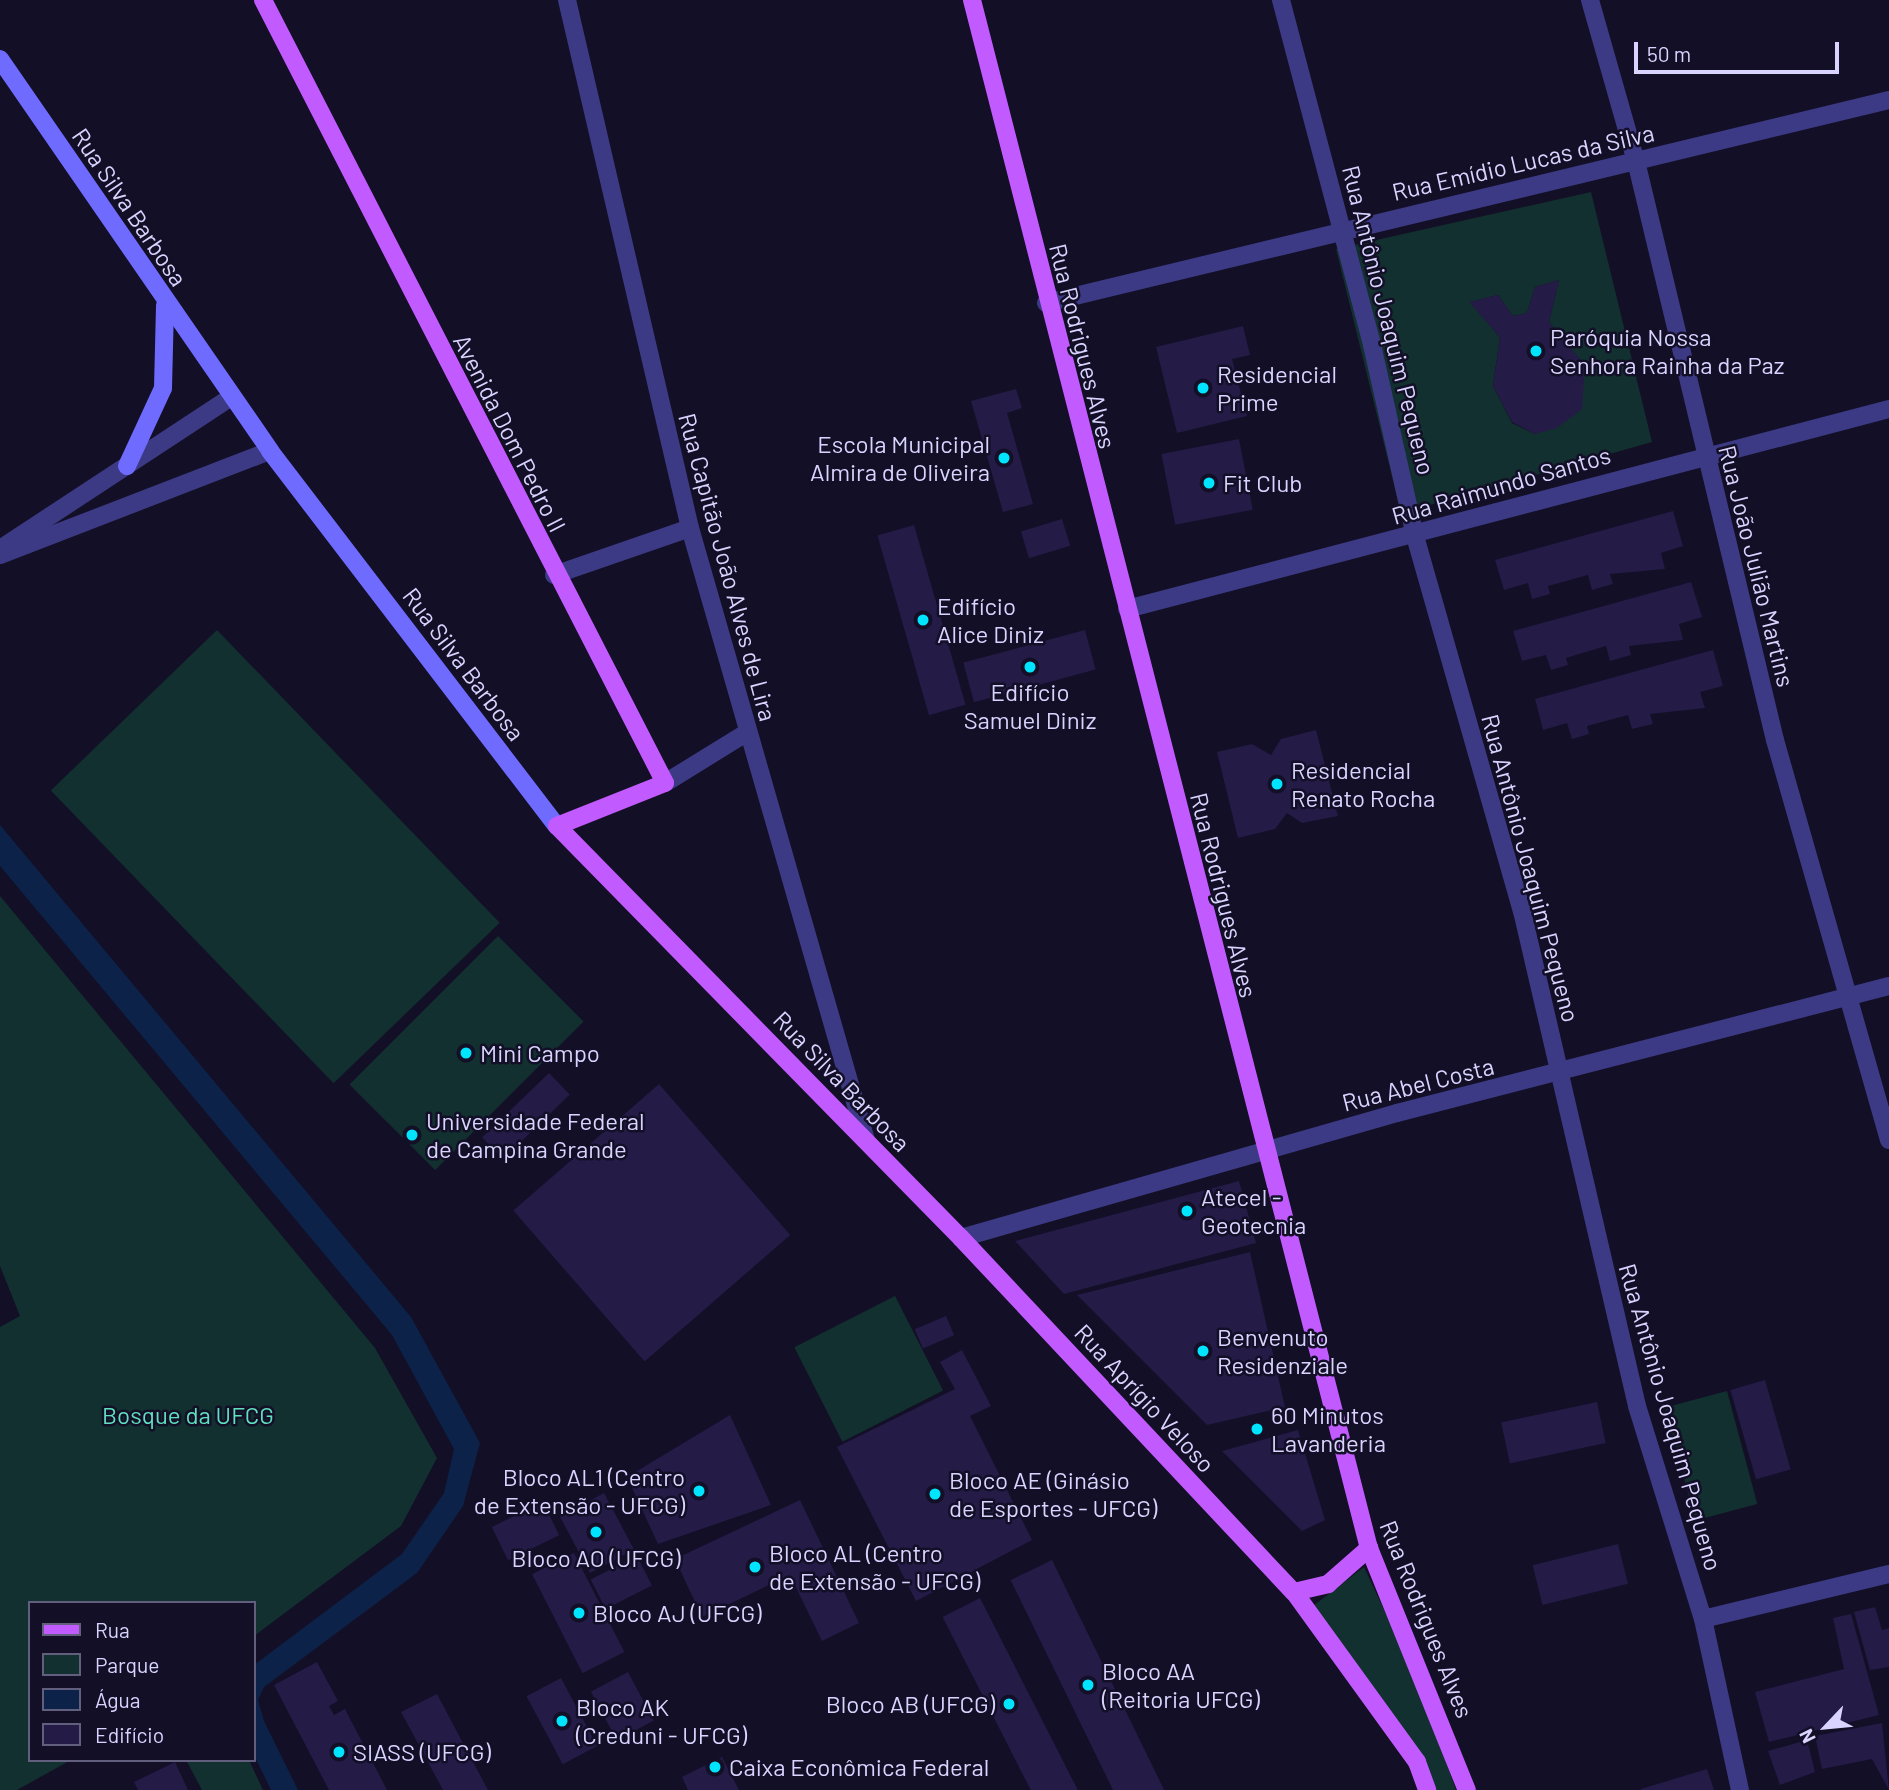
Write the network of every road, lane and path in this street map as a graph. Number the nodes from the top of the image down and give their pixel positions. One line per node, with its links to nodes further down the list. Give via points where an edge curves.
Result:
1 (263, 0): 21 (main road, Avenida Dom Pedro II)
2 (567, 0): 17 (street, Rua Capitão João Alves de Lira)
3 (972, 0): 11 (main road, Rua Rodrigues Alves)
4 (1281, 0): 9 (street, Rua Antônio Joaquim Pequeno)
5 (1590, 0): 8 (street, Rua João Julião Martins)
6 (0, 60): 10 (main road, Rua Silva Barbosa)
7 (1889, 100): 8 (street, Rua Emídio Lucas da Silva)
8 (1636, 161): 9 (street, Rua Emídio Lucas da Silva); 15 (street, Rua João Julião Martins)
9 (1343, 230): 11 (street, Rua Emídio Lucas da Silva); 18 (street, Rua Antônio Joaquim Pequeno)
10 (165, 301): 12 (main road, Rua Silva Barbosa); 16 (main road, via 163,387)
11 (1046, 303): 22 (main road, Rua Rodrigues Alves)
12 (231, 397): 14 (main road, Rua Silva Barbosa); 16 (street)
13 (1889, 410): 15 (street, Rua Raimundo Santos)
14 (270, 451): 20 (street); 25 (main road, Rua Silva Barbosa)
15 (1704, 453): 18 (street, Rua Raimundo Santos); 27 (street, Rua João Julião Martins, via 1775,740)
16 (127, 466): 19 (street)
17 (690, 528): 21 (street); 23 (street, Rua Capitão João Alves de Lira)
18 (1415, 536): 22 (street, Rua Raimundo Santos); 28 (street, Rua Antônio Joaquim Pequeno, via 1522,911)
19 (0, 548)
20 (0, 555)
21 (554, 575): 24 (main road, Avenida Dom Pedro II)
22 (1127, 609): 31 (main road, Rua Rodrigues Alves)
23 (746, 733): 24 (street); 29 (street, Rua Capitão João Alves de Lira)
24 (665, 783): 25 (main road)
25 (557, 826): 29 (main road, Rua Silva Barbosa)
26 (1889, 986): 27 (street, Rua Abel Costa)
27 (1852, 996): 28 (street, Rua Abel Costa); 30 (street, Rua João Julião Martins)
28 (1558, 1075): 31 (street, Rua Abel Costa); 36 (street, Rua Antônio Joaquim Pequeno, via 1637,1406)
29 (866, 1140): 32 (main road, Rua Silva Barbosa)
30 (1889, 1140)
31 (1262, 1150): 32 (street, Rua Abel Costa); 33 (main road, Rua Rodrigues Alves)
32 (961, 1238): 35 (main road, Rua Aprígio Veloso)
33 (1369, 1548): 35 (main road, via 1328,1584); 38 (main road, Rua Rodrigues Alves)
34 (1889, 1574): 36 (street)
35 (1294, 1592): 37 (main road, via 1417,1762)
36 (1703, 1619): 39 (street, Rua Antônio Joaquim Pequeno)
37 (1427, 1790)
38 (1467, 1790)
39 (1741, 1790)

